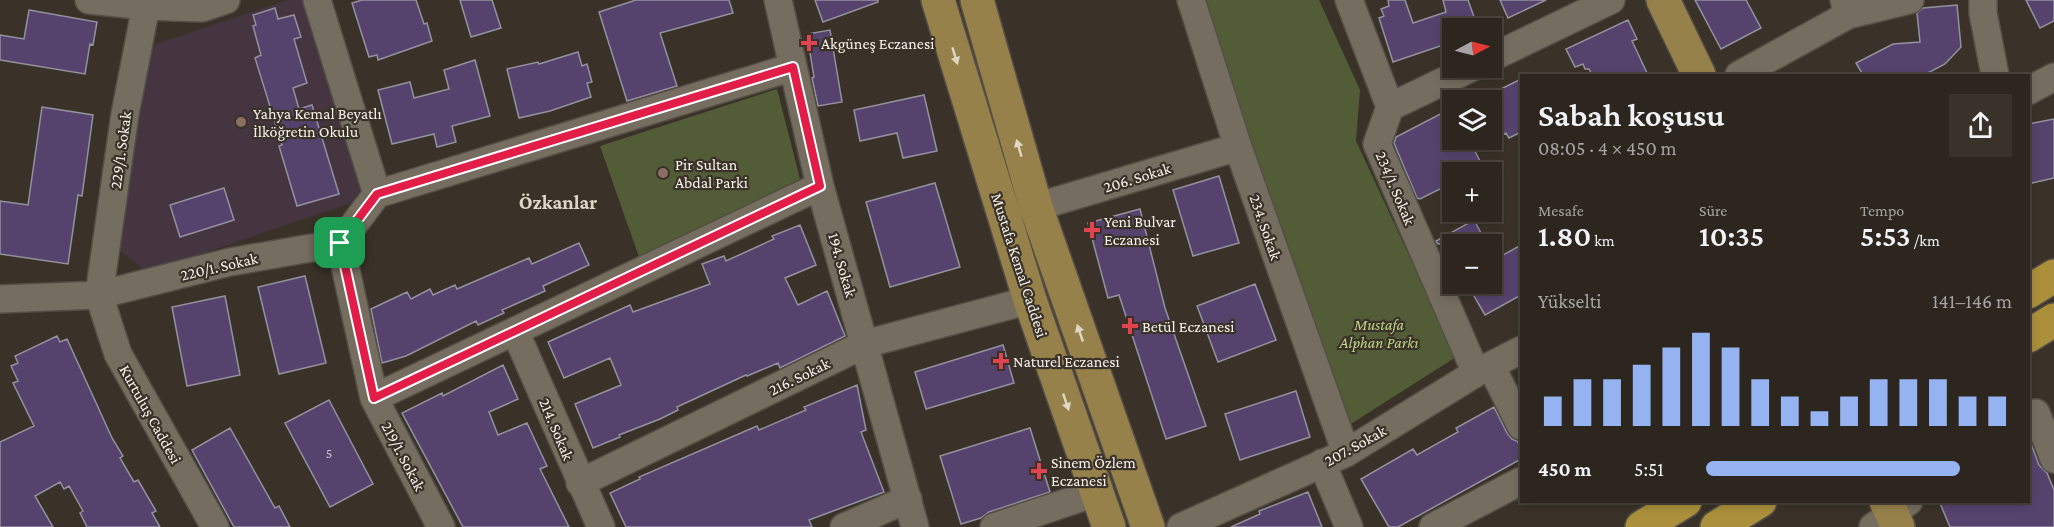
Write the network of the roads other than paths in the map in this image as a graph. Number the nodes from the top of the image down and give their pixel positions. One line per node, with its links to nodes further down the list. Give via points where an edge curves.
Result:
1 (89, 0): 13 (street)
2 (226, 0): 13 (street, via 202,8)
3 (317, 0): 26 (street)
4 (778, 0): 16 (street, 194. Sokak)
5 (938, 0): 33 (main road, Mustafa Kemal Caddesi, one-way to 33)
6 (977, 0): 27 (main road, Mustafa Kemal Caddesi, one-way to 6)
7 (1191, 0): 24 (street, 234. Sokak)
8 (1349, 0): 23 (street)
9 (1611, 0): 15 (street)
10 (1663, 0): 17 (main road)
11 (1910, 0): 14 (street)
12 (1983, 0): 19 (street)
13 (146, 6): 31 (street, 229/1. Sokak, via 125,114)
14 (1846, 7): 18 (street)
15 (1502, 53)
16 (793, 67): 25 (street, 194. Sokak); 26 (street)
17 (1699, 74)
18 (1742, 74)
19 (1995, 74)
20 (2054, 77): 22 (street)
21 (1450, 78): 23 (street)
22 (2030, 90)
23 (1390, 106): 39 (street, 234/1. Sokak, via 1377,144)
24 (1238, 147): 27 (street, 206. Sokak); 43 (street, 234. Sokak)
25 (820, 186): 35 (street); 37 (street, 194. Sokak)
26 (377, 194): 28 (street)
27 (1036, 207): 59 (main road, Mustafa Kemal Caddesi, one-way to 27)
28 (340, 243): 31 (street, 220/1. Sokak, via 230,262); 40 (street, 219/1. Sokak)
29 (2054, 276): 30 (highway)
30 (2030, 291)
31 (99, 295): 32 (street, 220/1. Sokak); 52 (street, Kurtuluş Caddesi, via 118,354)
32 (0, 299)
33 (1030, 300): 37 (street, 216. Sokak); 48 (main road, Mustafa Kemal Caddesi, one-way to 48)
34 (2054, 320): 36 (highway)
35 (515, 330): 40 (street); 47 (street, 214. Sokak)
36 (2030, 335)
37 (865, 344): 47 (street, 216. Sokak); 49 (street, 194. Sokak)
38 (1520, 350): 39 (street, 207. Sokak)
39 (1483, 369): 42 (street, 234/1. Sokak); 43 (street, 207. Sokak)
40 (374, 398): 53 (street, 219/1. Sokak)
41 (2039, 411): 44 (street)
42 (1520, 424)
43 (1346, 453): 45 (street, 207. Sokak)
44 (2054, 459)
45 (1322, 464): 60 (street, 207. Sokak); 61 (street)
46 (1520, 482): 62 (street)
47 (580, 483): 54 (street, 214. Sokak)
48 (1098, 492): 57 (street); 58 (main road, Mustafa Kemal Caddesi)
49 (908, 499): 55 (street); 56 (street, 194. Sokak)
50 (1682, 503): 63 (highway)
51 (1757, 503): 64 (highway)
52 (214, 527)
53 (441, 527)
54 (600, 527)
55 (844, 527)
56 (915, 527)
57 (993, 527)
58 (1109, 527)
59 (1148, 527)
60 (1181, 527)
61 (1349, 527)
62 (1432, 527)
63 (1642, 527)
64 (1717, 527)

